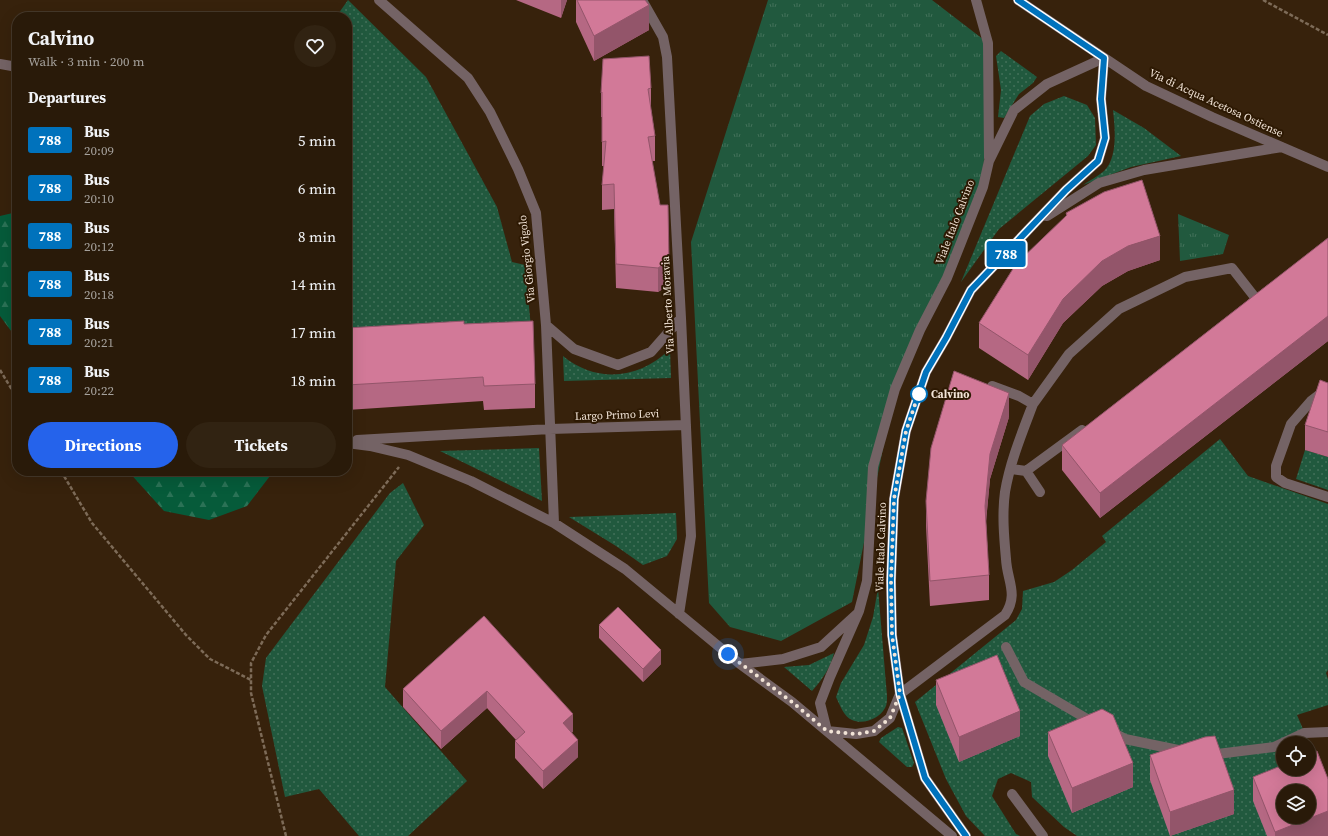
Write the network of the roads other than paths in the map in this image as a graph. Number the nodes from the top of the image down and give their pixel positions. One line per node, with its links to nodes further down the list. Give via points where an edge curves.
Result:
1 (379, 0): 14 (street, Via Giorgio Vigolo, via 468,78 490,112 518,168 536,213)
2 (642, 0): 13 (street, Via Alberto Moravia, via 663,37 666,57)
3 (976, 0): 9 (street, Viale Italo Calvino, via 988,44)
4 (1018, 0): 5 (street, Via di Acqua Acetosa Ostiense)
5 (1104, 58): 8 (street, Via di Acqua Acetosa Ostiense, via 1146,86); 9 (street, Viale Italo Calvino, via 1047,84 1014,110); 11 (street, Viale Italo Calvino, via 1101,99 1105,138 1098,161 1066,190)
6 (0, 64): 7 (street)
7 (12, 66)
8 (1282, 147): 10 (street, Via di Acqua Acetosa Ostiense); 11 (street, Viale Italo Calvino, via 1144,170 1099,183)
9 (989, 161): 28 (street, Viale Italo Calvino, via 983,187 947,278 894,389 873,467 867,581)
10 (1328, 167)
11 (1034, 225): 32 (street, Viale Italo Calvino, via 971,290 926,372 906,431 894,499 891,581 892,635)
12 (1244, 309): 17 (street, via 1257,300 1232,268 1185,277 1119,309 1069,354)
13 (681, 318): 14 (street, via 651,352 618,365 574,349); 19 (street, Via Alberto Moravia)
14 (546, 325): 20 (street, Via Giorgio Vigolo)
15 (989, 385): 17 (street)
16 (1328, 388): 26 (street, via 1311,401 1291,424 1276,466 1276,477 1285,483)
17 (1033, 404): 23 (street)
18 (1090, 424): 24 (street)
19 (686, 425): 20 (street, Largo Primo Levi); 29 (street, Via Alberto Moravia, via 691,536)
20 (550, 429): 21 (street, Largo Primo Levi); 27 (street, Via Giorgio Vigolo)
21 (352, 442)
22 (352, 443): 27 (street, via 408,456 471,481)
23 (1011, 468): 24 (street); 32 (street, via 1005,492 1004,517 1006,562 1012,588 1011,603 1004,615)
24 (1026, 472): 25 (street)
25 (1040, 492)
26 (1328, 497)
27 (554, 523): 29 (street, via 626,569)
28 (860, 611): 31 (street, via 821,647 783,659); 33 (street, Viale Italo Calvino, via 820,703)
29 (679, 614): 31 (street)
30 (1006, 647): 34 (street, via 1024,682 1125,739 1207,756 1274,747 1304,733)
31 (740, 664): 33 (street)
32 (900, 694): 33 (street, via 890,718 874,731 856,734); 37 (street, Viale Italo Calvino, via 925,778)
33 (827, 731): 36 (street)
34 (1328, 732)
35 (1012, 794): 38 (street)
36 (952, 836)
37 (966, 836)
38 (1043, 836)

